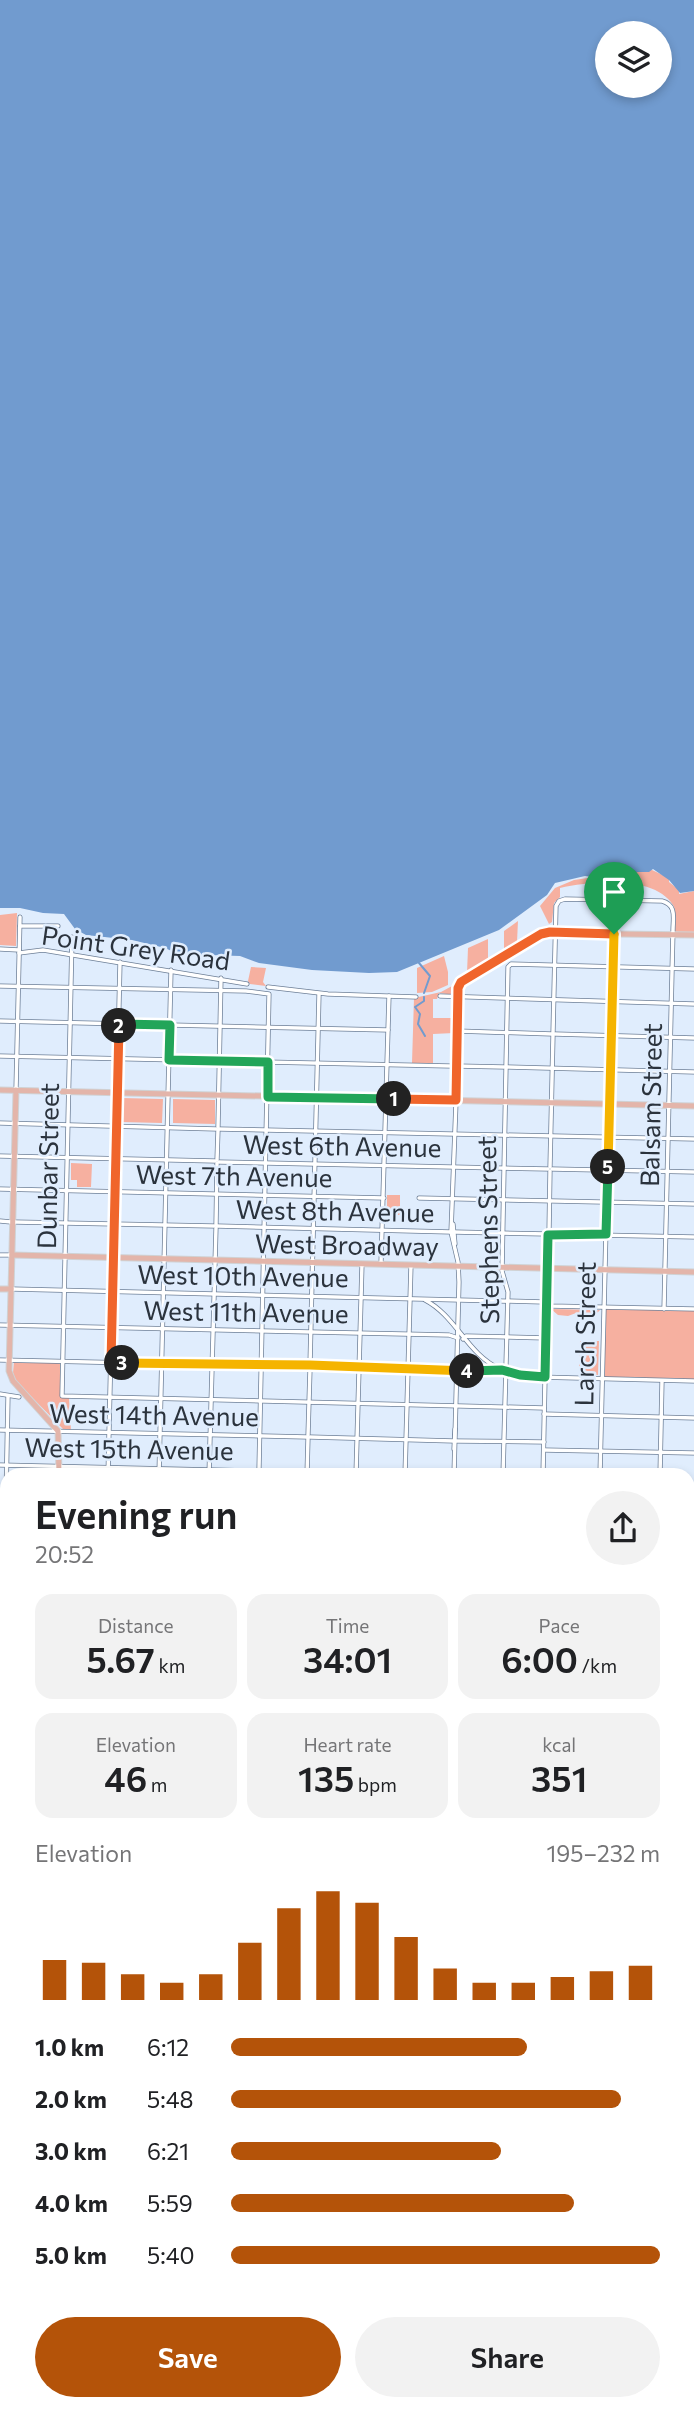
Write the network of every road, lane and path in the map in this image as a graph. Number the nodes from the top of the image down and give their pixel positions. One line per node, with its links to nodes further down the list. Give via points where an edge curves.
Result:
1 (614, 900): 5 (street, via 559,901); 6 (street, Larch Street); 7 (street, Balsam Street, via 669,904 674,912)
2 (20, 917): 3 (street)
3 (20, 926): 4 (street); 11 (street)
4 (58, 926)
5 (556, 932): 6 (main road); 14 (street); 32 (main road, via 536,936 459,984)
6 (614, 934): 7 (main road); 15 (street, Larch Street)
7 (673, 935): 8 (main road); 16 (street, Balsam Street)
8 (694, 935)
9 (72, 937): 12 (street, Dunbar Street)
10 (0, 949): 11 (street, Point Grey Road)
11 (19, 951): 12 (street, Point Grey Road); 22 (street)
12 (72, 955): 13 (street, Point Grey Road); 23 (street, Dunbar Street)
13 (120, 962): 18 (street, Point Grey Road); 25 (street)
14 (555, 965): 15 (street); 33 (street, Stephens Street, via 511,964); 34 (street)
15 (612, 967): 16 (street); 35 (street, Larch Street)
16 (672, 969): 17 (street); 36 (street, Balsam Street)
17 (694, 969)
18 (171, 970): 19 (street, Point Grey Road); 26 (street)
19 (221, 978): 20 (street, Point Grey Road); 27 (street)
20 (247, 984)
21 (0, 986): 22 (street)
22 (18, 986): 23 (street); 39 (street)
23 (71, 987): 25 (street); 40 (street, Dunbar Street)
24 (268, 987): 28 (street)
25 (120, 989): 26 (street); 41 (street)
26 (170, 990): 27 (street); 42 (street)
27 (221, 991): 43 (street); 44 (street, via 269,994)
28 (319, 994): 29 (street); 45 (street)
29 (389, 996): 31 (street); 46 (street)
30 (440, 996): 32 (street)
31 (416, 997)
32 (458, 997): 33 (street); 47 (main road)
33 (507, 998): 34 (street); 48 (street, Stephens Street)
34 (554, 1000): 35 (street); 49 (street)
35 (612, 1002): 36 (street); 50 (street, Larch Street)
36 (671, 1003): 37 (street); 51 (street, Balsam Street)
37 (694, 1004)
38 (0, 1021): 39 (street)
39 (18, 1022): 40 (street); 54 (street)
40 (70, 1023): 41 (street); 55 (street, Dunbar Street)
41 (119, 1024): 42 (street); 56 (street)
42 (170, 1025): 43 (street); 57 (street)
43 (220, 1027): 44 (street); 58 (street)
44 (269, 1028): 45 (street); 59 (street)
45 (318, 1029): 46 (street); 60 (street)
46 (388, 1030): 61 (street)
47 (457, 1031): 48 (street); 62 (main road)
48 (506, 1033): 49 (street); 63 (street, Stephens Street)
49 (553, 1034): 50 (street); 64 (street)
50 (611, 1035): 51 (street); 65 (street, Larch Street)
51 (671, 1037): 52 (street); 66 (street, Balsam Street)
52 (694, 1038)
53 (0, 1055): 54 (street)
54 (17, 1056): 55 (street); 69 (street)
55 (69, 1057): 56 (street); 70 (street, Dunbar Street)
56 (118, 1059): 57 (street); 71 (street)
57 (169, 1060): 58 (street); 72 (street)
58 (220, 1061): 59 (street); 73 (street)
59 (268, 1062): 60 (street); 74 (street)
60 (317, 1063): 61 (street); 75 (street)
61 (387, 1065): 62 (street); 76 (street)
62 (453, 1066): 63 (street); 77 (main road)
63 (506, 1067): 64 (street); 78 (street, Stephens Street)
64 (552, 1068): 65 (street); 79 (street)
65 (610, 1070): 66 (street); 80 (street, Larch Street)
66 (670, 1071): 67 (street); 81 (street, Balsam Street)
67 (694, 1072)
68 (0, 1090): 69 (main road)
69 (16, 1090): 70 (main road); 84 (main road)
70 (69, 1092): 71 (main road); 85 (street, Dunbar Street)
71 (117, 1093): 72 (main road); 86 (street)
72 (168, 1094): 73 (main road); 87 (street)
73 (219, 1096): 74 (main road); 88 (street)
74 (268, 1097): 75 (main road); 89 (street)
75 (316, 1098): 76 (main road); 90 (street)
76 (386, 1099): 77 (main road); 91 (street)
77 (456, 1100): 78 (main road); 92 (street)
78 (505, 1101): 79 (main road); 93 (street, Stephens Street)
79 (552, 1102): 80 (main road); 94 (street)
80 (609, 1104): 81 (main road); 95 (street, Larch Street)
81 (669, 1105): 82 (main road); 96 (street, Balsam Street)
82 (694, 1106)
83 (0, 1123): 84 (street)
84 (15, 1124): 85 (street); 99 (main road)
85 (68, 1125): 86 (street); 100 (street, Dunbar Street)
86 (117, 1126): 87 (street); 101 (street)
87 (167, 1127): 88 (street); 102 (street)
88 (218, 1129): 89 (street); 103 (street)
89 (267, 1129): 90 (street); 104 (street)
90 (316, 1131): 91 (street); 105 (street)
91 (385, 1133): 92 (street); 106 (street)
92 (455, 1135): 93 (street); 107 (street)
93 (505, 1136): 94 (street); 108 (street, Stephens Street)
94 (551, 1136): 95 (street); 109 (street)
95 (608, 1137): 96 (street); 110 (street, Larch Street)
96 (668, 1138): 97 (street); 111 (street, Balsam Street)
97 (694, 1139)
98 (0, 1156): 99 (street, West 6th Avenue)
99 (14, 1157): 100 (street, West 6th Avenue); 114 (main road)
100 (67, 1158): 101 (street, West 6th Avenue); 115 (street, Dunbar Street)
101 (116, 1159): 102 (street, West 6th Avenue); 116 (street)
102 (166, 1160): 103 (street, West 6th Avenue); 117 (street)
103 (217, 1161): 104 (street, West 6th Avenue); 118 (street)
104 (266, 1163): 105 (street, West 6th Avenue); 119 (street)
105 (315, 1164): 106 (street, West 6th Avenue); 120 (street)
106 (384, 1166): 107 (street, West 6th Avenue); 121 (street)
107 (454, 1167): 108 (street, West 6th Avenue); 123 (street)
108 (504, 1168): 109 (street, West 6th Avenue); 124 (street, Stephens Street)
109 (550, 1169): 110 (street, West 6th Avenue); 125 (street)
110 (607, 1170): 111 (street, West 6th Avenue); 126 (street, Larch Street)
111 (667, 1171): 112 (street, West 6th Avenue); 127 (street, Balsam Street)
112 (694, 1172)
113 (0, 1189): 114 (street, West 7th Avenue)
114 (14, 1189): 115 (street, West 7th Avenue); 130 (main road)
115 (66, 1190): 116 (street, West 7th Avenue); 131 (street, Dunbar Street)
116 (115, 1191): 117 (street, West 7th Avenue); 132 (street)
117 (166, 1193): 118 (street, West 7th Avenue); 133 (street)
118 (216, 1194): 119 (street, West 7th Avenue); 134 (street)
119 (265, 1195): 120 (street, West 7th Avenue); 135 (street)
120 (314, 1196): 121 (street, West 7th Avenue); 136 (street)
121 (384, 1198): 137 (street)
122 (419, 1198): 123 (street)
123 (453, 1199): 124 (street); 138 (street)
124 (503, 1201): 125 (street); 139 (street, Stephens Street)
125 (549, 1201): 126 (street); 140 (street)
126 (607, 1202): 127 (street); 141 (street, Larch Street)
127 (666, 1204): 128 (street); 142 (street, Balsam Street)
128 (694, 1205)
129 (0, 1221): 130 (street, West 8th Avenue)
130 (13, 1222): 131 (street, West 8th Avenue); 145 (main road)
131 (65, 1223): 132 (street, West 8th Avenue); 146 (street, Dunbar Street)
132 (114, 1224): 133 (street, West 8th Avenue); 147 (street)
133 (165, 1225): 134 (street, West 8th Avenue); 148 (street)
134 (216, 1226): 135 (street, West 8th Avenue); 149 (street)
135 (265, 1228): 136 (street, West 8th Avenue); 150 (street)
136 (313, 1228): 137 (street, West 8th Avenue); 151 (street)
137 (383, 1230): 138 (street, West 8th Avenue); 153 (street)
138 (453, 1232): 139 (street, West 8th Avenue); 155 (street)
139 (503, 1233): 140 (street, West 8th Avenue); 156 (street, Stephens Street)
140 (548, 1234): 141 (street, West 8th Avenue); 157 (street)
141 (606, 1234): 142 (street, West 8th Avenue); 158 (street, Larch Street)
142 (666, 1236): 143 (street, West 8th Avenue); 159 (street, Balsam Street)
143 (694, 1237)
144 (0, 1255): 145 (street, West Broadway)
145 (12, 1255): 146 (main road, West Broadway); 162 (main road)
146 (64, 1256): 147 (main road, West Broadway); 163 (street, Dunbar Street)
147 (113, 1258): 148 (main road, West Broadway); 164 (street)
148 (164, 1259): 149 (main road, West Broadway); 165 (street)
149 (215, 1260): 150 (main road, West Broadway); 166 (street)
150 (264, 1261): 151 (main road, West Broadway); 167 (street)
151 (313, 1263): 152 (main road, West Broadway); 168 (street)
152 (362, 1264): 153 (main road, West Broadway); 169 (street)
153 (381, 1264): 154 (main road, West Broadway)
154 (411, 1265): 155 (main road, West Broadway); 170 (street)
155 (458, 1266): 156 (main road, West Broadway); 173 (street)
156 (502, 1268): 157 (main road, West Broadway); 174 (street, Stephens Street)
157 (548, 1268): 158 (main road, West Broadway); 175 (street)
158 (605, 1270): 159 (main road, West Broadway); 177 (street, Larch Street)
159 (665, 1271): 160 (main road, West Broadway); 178 (street, Balsam Street)
160 (694, 1272)
161 (0, 1289): 162 (main road, West 10th Avenue)
162 (11, 1289): 163 (street, West 10th Avenue); 181 (main road)
163 (63, 1290): 164 (street, West 10th Avenue); 182 (street, Dunbar Street)
164 (112, 1292): 165 (street, West 10th Avenue); 183 (street)
165 (163, 1293): 166 (street, West 10th Avenue); 184 (street)
166 (214, 1294): 167 (street, West 10th Avenue); 185 (street)
167 (263, 1295): 168 (street, West 10th Avenue); 186 (street)
168 (312, 1296): 169 (street, West 10th Avenue); 187 (street)
169 (361, 1298): 170 (street, West 10th Avenue); 188 (street)
170 (410, 1299): 171 (street, West 10th Avenue); 189 (street)
171 (425, 1300): 172 (street, West 10th Avenue); 176 (street)
172 (443, 1300): 173 (street, West 10th Avenue); 176 (street)
173 (459, 1300): 174 (street, West 10th Avenue); 190 (street)
174 (508, 1301): 175 (street, West 10th Avenue); 191 (street, Stephens Street)
175 (547, 1304): 177 (street, West 10th Avenue); 192 (street)
176 (435, 1307): 190 (street)
177 (604, 1307): 178 (street, West 10th Avenue); 208 (street, Larch Street)
178 (664, 1309): 179 (street, West 10th Avenue)
179 (694, 1309)
180 (0, 1325): 181 (street, West 11th Avenue)
181 (10, 1325): 182 (street, West 11th Avenue); 194 (main road)
182 (62, 1326): 183 (street, West 11th Avenue); 195 (street, Dunbar Street)
183 (112, 1327): 184 (street, West 11th Avenue); 196 (street)
184 (163, 1328): 185 (street, West 11th Avenue); 197 (street)
185 (213, 1330): 186 (street, West 11th Avenue); 199 (street)
186 (262, 1331): 187 (street, West 11th Avenue); 200 (street)
187 (311, 1332): 188 (street, West 11th Avenue); 201 (street)
188 (360, 1333): 189 (street, West 11th Avenue); 202 (street)
189 (409, 1334): 190 (street, West 11th Avenue); 203 (street)
190 (460, 1337): 191 (street, West 11th Avenue); 198 (street); 205 (street)
191 (507, 1337): 192 (street, West 11th Avenue); 204 (street, Stephens Street)
192 (546, 1338): 207 (street)
193 (0, 1360): 194 (street)
194 (9, 1360): 195 (street); 230 (main road, via 13,1381)
195 (62, 1361): 196 (street); 214 (street, Dunbar Street, via 62,1395)
196 (111, 1362): 197 (street); 214 (street)
197 (162, 1363): 199 (street); 215 (street)
198 (490, 1364): 204 (street); 206 (street)
199 (212, 1365): 200 (street); 216 (street)
200 (261, 1366): 201 (street); 217 (street)
201 (310, 1367): 202 (street); 218 (street)
202 (359, 1368): 203 (street); 219 (street)
203 (408, 1369): 205 (street); 220 (street)
204 (504, 1370): 206 (street); 207 (street); 222 (street, Stephens Street)
205 (457, 1371): 206 (street); 221 (street)
206 (485, 1371)
207 (545, 1377): 208 (street); 223 (street)
208 (603, 1379): 209 (street); 225 (street, Larch Street)
209 (662, 1381): 210 (street); 226 (street)
210 (694, 1381)
211 (0, 1394): 212 (street)
212 (8, 1396): 213 (street); 229 (street)
213 (19, 1397)
214 (110, 1397): 215 (street); 231 (street)
215 (161, 1399): 216 (street); 232 (street)
216 (211, 1400): 217 (street); 233 (street)
217 (260, 1401): 218 (street); 234 (street)
218 (309, 1402): 219 (street); 235 (street)
219 (358, 1403): 220 (street); 236 (street)
220 (407, 1404): 221 (street); 237 (street)
221 (456, 1406): 222 (street); 238 (street)
222 (505, 1407): 223 (street); 239 (street, Stephens Street)
223 (544, 1408): 224 (street)
224 (544, 1414): 225 (street); 240 (street)
225 (601, 1415): 226 (street); 242 (street, Larch Street)
226 (661, 1417): 227 (street); 243 (street)
227 (694, 1418)
228 (0, 1430): 229 (street, West 14th Avenue)
229 (8, 1430): 230 (street, West 14th Avenue); 246 (street)
230 (58, 1431): 231 (street, West 14th Avenue); 247 (main road)
231 (109, 1433): 232 (street, West 14th Avenue); 248 (street)
232 (160, 1433): 233 (street, West 14th Avenue); 249 (street)
233 (210, 1434): 234 (street, West 14th Avenue); 250 (street)
234 (260, 1436): 235 (street, West 14th Avenue); 251 (street)
235 (308, 1437): 236 (street, West 14th Avenue); 252 (street)
236 (357, 1438): 237 (street, West 14th Avenue); 253 (street)
237 (406, 1439): 238 (street, West 14th Avenue); 254 (street)
238 (455, 1441): 239 (street, West 14th Avenue); 255 (street)
239 (504, 1441): 240 (street, West 14th Avenue); 256 (street, Stephens Street)
240 (544, 1443): 241 (street)
241 (544, 1450): 242 (street); 257 (street)
242 (600, 1451): 243 (street); 258 (street, Larch Street)
243 (660, 1452): 244 (street); 259 (street)
244 (694, 1453)
245 (0, 1465): 246 (street, West 15th Avenue)
246 (7, 1465): 247 (street, West 15th Avenue)
247 (60, 1466): 248 (street, West 15th Avenue)
248 (108, 1467): 249 (street, West 15th Avenue)
249 (159, 1468)
250 (209, 1468)
251 (259, 1468)
252 (307, 1468)
253 (356, 1468)
254 (405, 1468)
255 (454, 1468)
256 (503, 1468)
257 (543, 1468)
258 (600, 1468)
259 (660, 1468)

